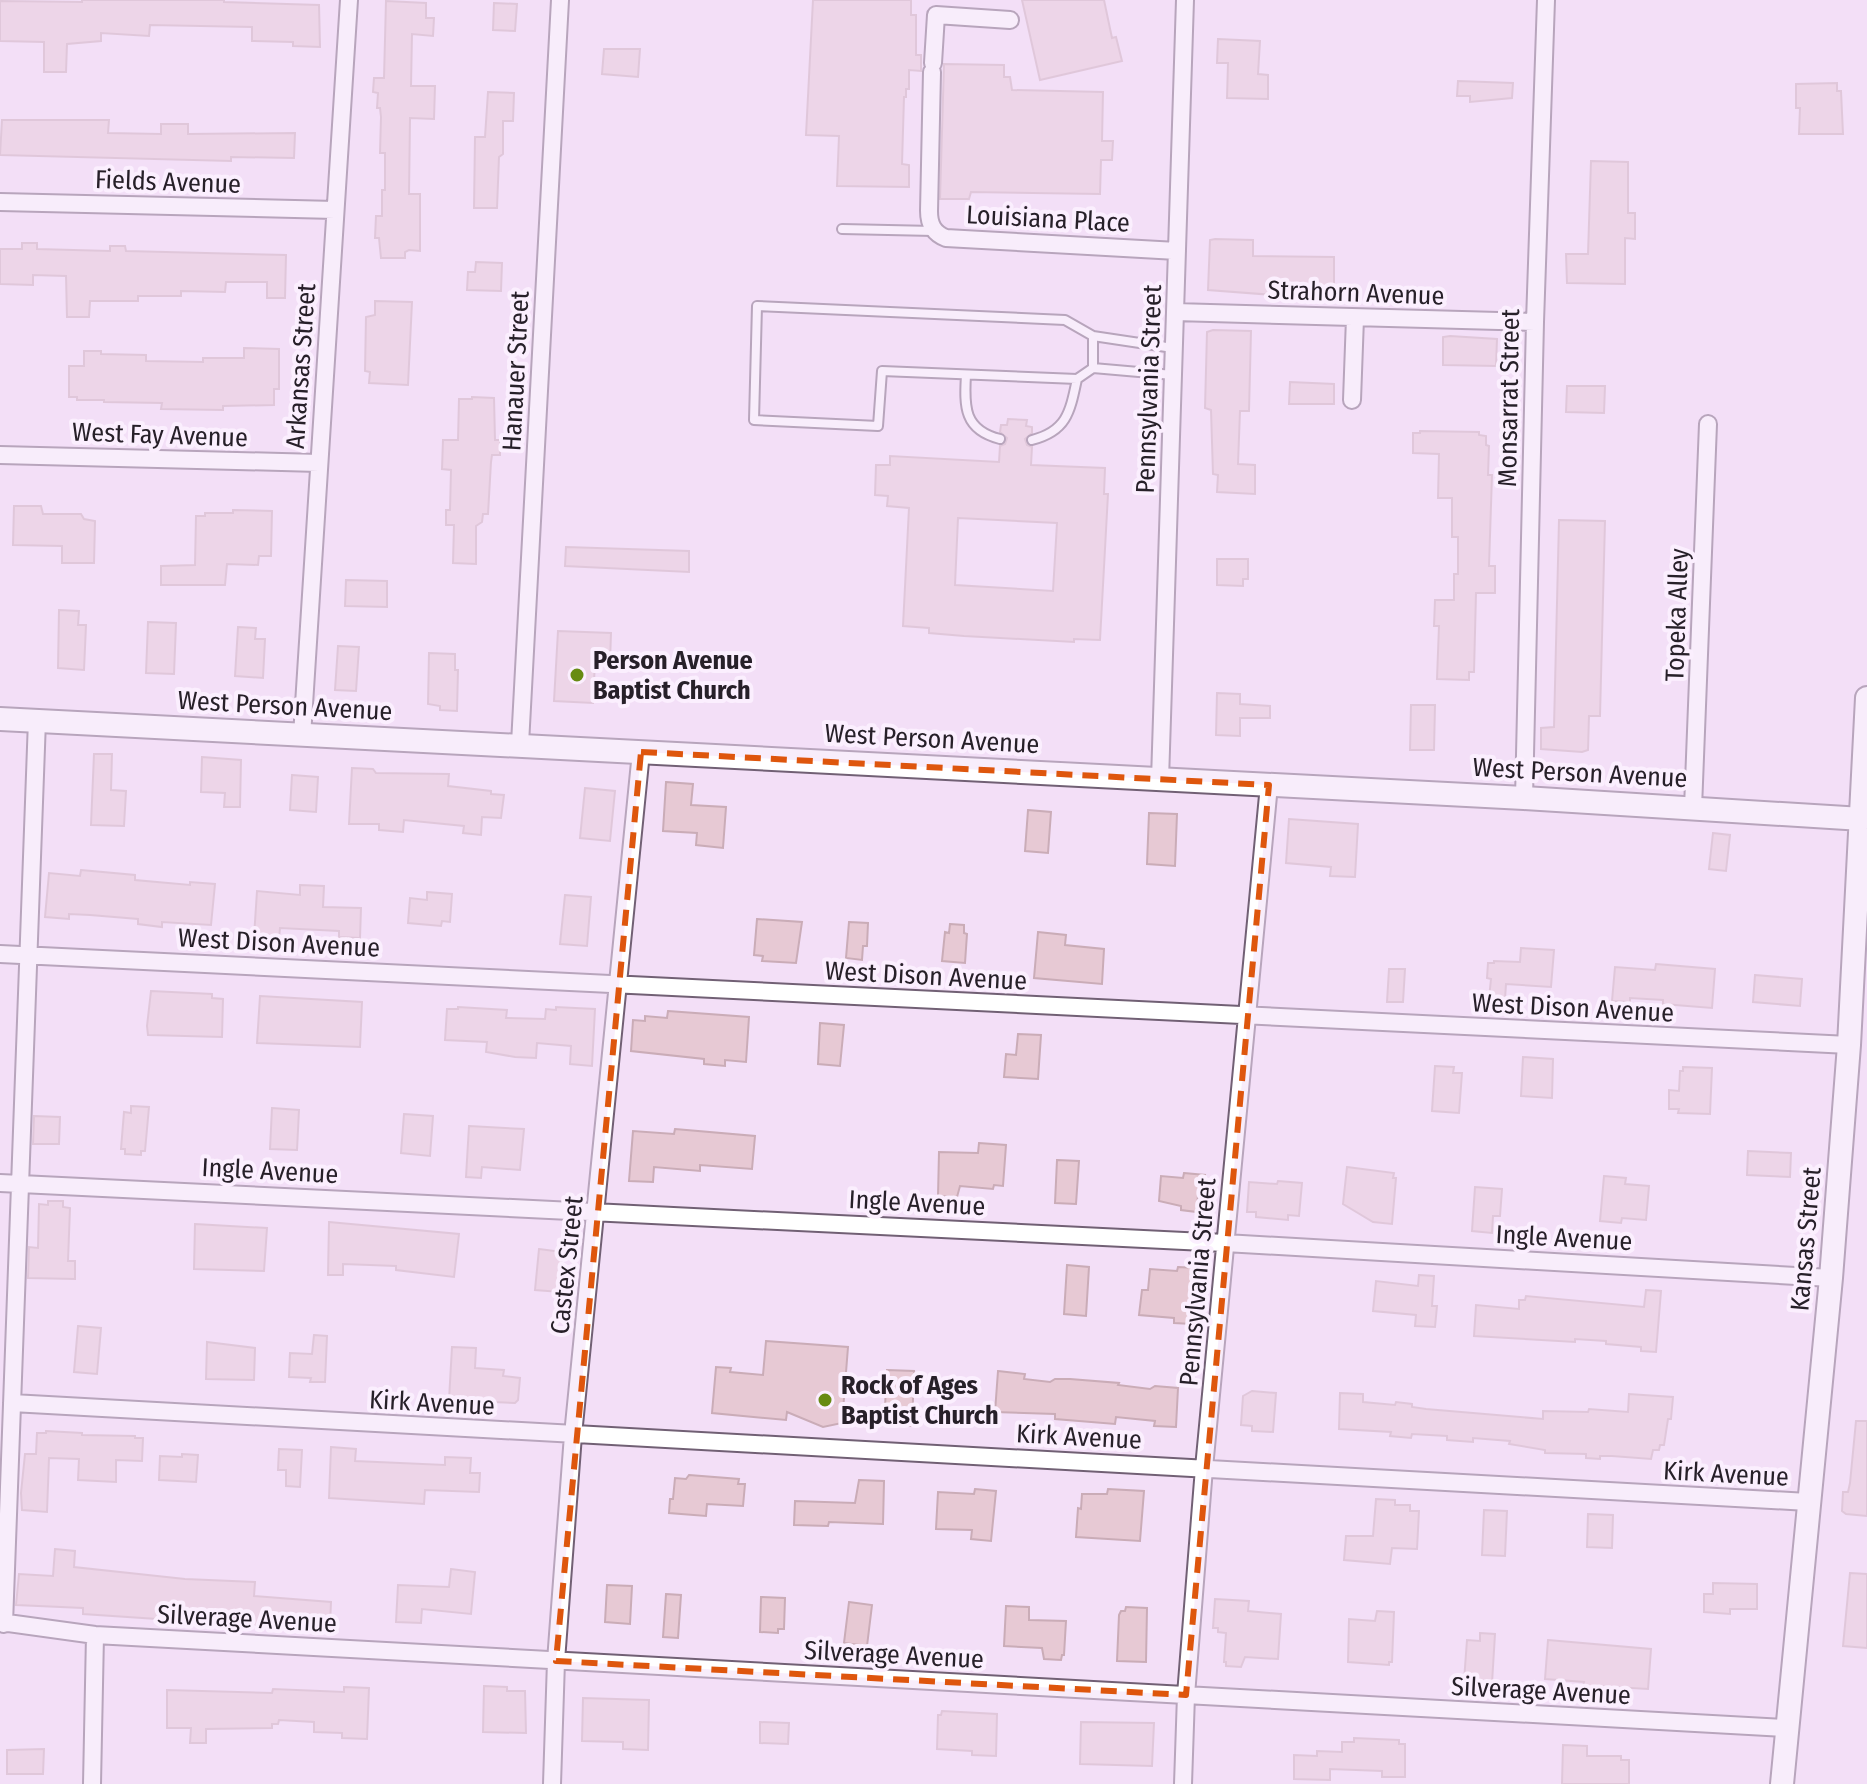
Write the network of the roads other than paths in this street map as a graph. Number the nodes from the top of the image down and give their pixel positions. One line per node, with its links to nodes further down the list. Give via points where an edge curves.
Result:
1 (349, 0): 7 (street, Arkansas Street)
2 (560, 0): 30 (street, Hanauer Street)
3 (1185, 0): 10 (street, Pennsylvania Street)
4 (1546, 0): 13 (street, Monsarrat Street)
5 (1010, 20): 9 (street, Louisiana Place, via 936,15 929,211)
6 (0, 202): 7 (street, Fields Avenue)
7 (335, 210): 25 (street, Arkansas Street)
8 (842, 229): 9 (lane)
9 (934, 231): 10 (street, Louisiana Place, via 946,238)
10 (1177, 251): 11 (street, Pennsylvania Street)
11 (1175, 312): 12 (street, Strahorn Avenue); 15 (street, Pennsylvania Street)
12 (1355, 318): 13 (street, Strahorn Avenue); 20 (street)
13 (1535, 322): 34 (street, Monsarrat Street)
14 (1093, 336): 15 (lane); 16 (lane); 17 (lane, via 1065,320 757,306 754,420 878,426 882,371)
15 (1174, 348): 18 (street, Pennsylvania Street)
16 (1093, 368): 18 (lane); 19 (lane)
17 (966, 375): 19 (lane); 22 (lane, via 970,420 977,430)
18 (1173, 375): 32 (street, Pennsylvania Street)
19 (1077, 379): 23 (lane, via 1061,426)
20 (1352, 400)
21 (1708, 424): 35 (street, Topeka Alley)
22 (1000, 439)
23 (1032, 440)
24 (0, 455): 25 (street, West Fay Avenue)
25 (319, 463): 29 (street, Arkansas Street)
26 (1867, 698): 36 (street, Kansas Street)
27 (0, 719): 28 (street, West Person Avenue)
28 (37, 720): 29 (street, West Person Avenue); 38 (street)
29 (302, 736): 30 (street, West Person Avenue)
30 (520, 744): 31 (street, West Person Avenue)
31 (641, 752): 32 (street, West Person Avenue); 39 (street, Castex Street)
32 (1160, 780): 33 (street, West Person Avenue)
33 (1269, 785): 34 (street, West Person Avenue); 40 (street, Pennsylvania Street)
34 (1524, 798): 35 (street, West Person Avenue)
35 (1693, 808): 36 (street, West Person Avenue)
36 (1862, 819): 41 (street, Kansas Street)
37 (0, 954): 38 (street, West Dison Avenue)
38 (29, 955): 39 (street, West Dison Avenue); 43 (street)
39 (620, 984): 40 (street, West Dison Avenue); 44 (street, Castex Street)
40 (1247, 1016): 41 (street, West Dison Avenue); 45 (street, Pennsylvania Street)
41 (1849, 1045): 46 (street, Kansas Street)
42 (0, 1183): 43 (street, Ingle Avenue)
43 (19, 1183): 44 (street, Ingle Avenue); 47 (street)
44 (597, 1211): 45 (street, Ingle Avenue); 48 (street, Castex Street)
45 (1225, 1243): 46 (street, Ingle Avenue); 49 (street, Pennsylvania Street)
46 (1831, 1278): 50 (street, Kansas Street)
47 (12, 1403): 48 (street, Kirk Avenue); 51 (street)
48 (573, 1435): 49 (street, Kirk Avenue); 53 (street, Castex Street)
49 (1204, 1468): 50 (street, Kirk Avenue); 54 (street, Pennsylvania Street)
50 (1808, 1502): 55 (street, Kansas Street)
51 (2, 1623): 52 (street, Silverage Avenue)
52 (95, 1635): 53 (street, Silverage Avenue); 56 (street)
53 (556, 1661): 54 (street, Silverage Avenue); 57 (street, Castex Street)
54 (1186, 1695): 55 (street, Silverage Avenue); 58 (street, Pennsylvania Street)
55 (1786, 1728): 59 (street, Kansas Street)
56 (92, 1784)
57 (552, 1784)
58 (1183, 1784)
59 (1782, 1784)

